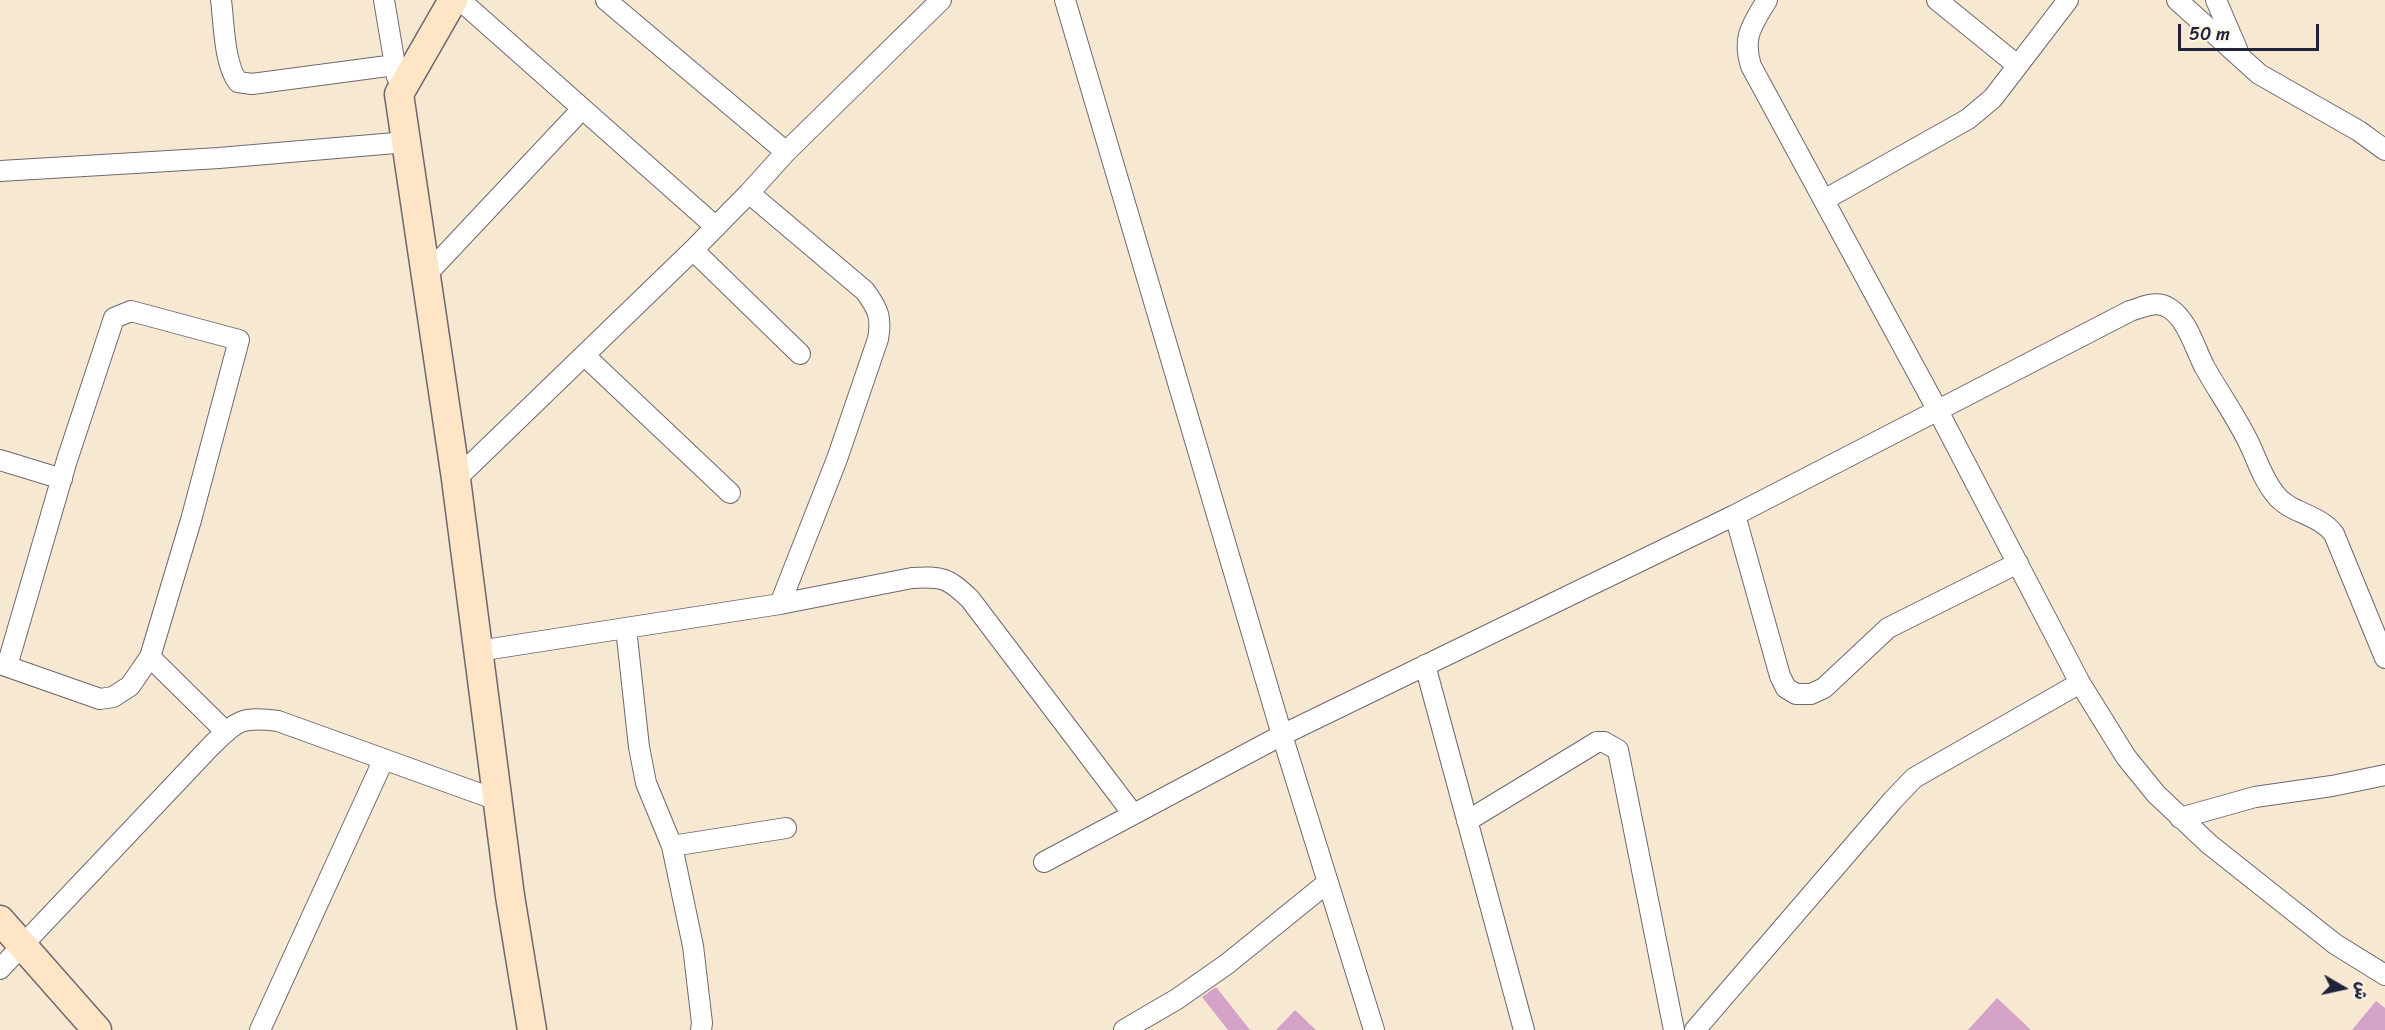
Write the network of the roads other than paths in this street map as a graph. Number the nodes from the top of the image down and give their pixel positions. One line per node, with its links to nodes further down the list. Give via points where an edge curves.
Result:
1 (220, 0): 14 (street, via 230,65 238,82 252,84)
2 (384, 0): 14 (street)
3 (453, 0): 16 (street)
4 (460, 0): 17 (street)
5 (606, 0): 20 (street)
6 (941, 0): 20 (street)
7 (1065, 0): 45 (street)
8 (1767, 0): 23 (street, via 1747,35 1746,50)
9 (1937, 0): 15 (street)
10 (2068, 0): 15 (street)
11 (2177, 0): 13 (street)
12 (2217, 0): 13 (street)
13 (2240, 54): 19 (street, via 2259,74)
14 (395, 65): 16 (street)
15 (2017, 65): 23 (street, via 1993,98 1968,119)
16 (399, 94): 18 (street)
17 (582, 109): 24 (street); 26 (street)
18 (407, 142): 21 (street); 26 (street)
19 (2385, 150)
20 (786, 152): 22 (street)
21 (0, 171)
22 (749, 194): 24 (street); 36 (street, via 864,291 881,322 837,459)
23 (1824, 200): 29 (street)
24 (717, 226): 25 (street)
25 (693, 250): 27 (street); 28 (street)
26 (426, 275): 32 (street)
27 (800, 354)
28 (585, 356): 32 (street); 33 (street)
29 (1936, 410): 34 (street); 35 (street); 40 (street, via 2130,311 2162,304 2172,309 2183,322 2276,496 2288,506 2318,519 2334,534)
30 (0, 460): 31 (street)
31 (62, 479): 39 (street, via 114,318 131,311 239,340); 41 (street)
32 (456, 479): 38 (street)
33 (730, 493)
34 (1735, 515): 35 (street, via 1780,676 1786,688 1796,694 1811,694 1824,688 1888,628); 42 (street)
35 (2018, 563): 43 (street)
36 (780, 604): 37 (street); 49 (street, via 912,578 934,577 953,582 970,599)
37 (626, 628): 38 (street); 53 (street, via 646,783)
38 (478, 651): 48 (street)
39 (150, 657): 41 (street, via 130,686 113,698 100,699); 44 (street)
40 (2385, 658)
41 (4, 665)
42 (1425, 665): 45 (street); 51 (street)
43 (2080, 683): 50 (street, via 2126,757); 68 (street, via 1914,778)
44 (226, 732): 46 (street, via 236,723 255,718 278,721); 57 (street)
45 (1282, 735): 49 (street); 55 (street)
46 (383, 761): 48 (street); 61 (street)
47 (2385, 775): 50 (street, via 2255,797)
48 (497, 800): 62 (street)
49 (1133, 814): 54 (street)
50 (2180, 818): 59 (street, via 2335,944)
51 (1467, 821): 66 (street); 67 (street, via 1597,742 1618,750)
52 (786, 828): 53 (street)
53 (672, 846): 63 (street, via 693,946)
54 (1044, 862)
55 (1327, 883): 64 (street, via 1227,964); 65 (street)
56 (0, 920): 57 (street)
57 (21, 945): 58 (street); 60 (street)
58 (0, 969)
59 (2385, 975)
60 (97, 1030)
61 (260, 1030)
62 (532, 1030)
63 (701, 1030)
64 (1124, 1030)
65 (1374, 1030)
66 (1524, 1030)
67 (1674, 1030)
68 (1695, 1030)

